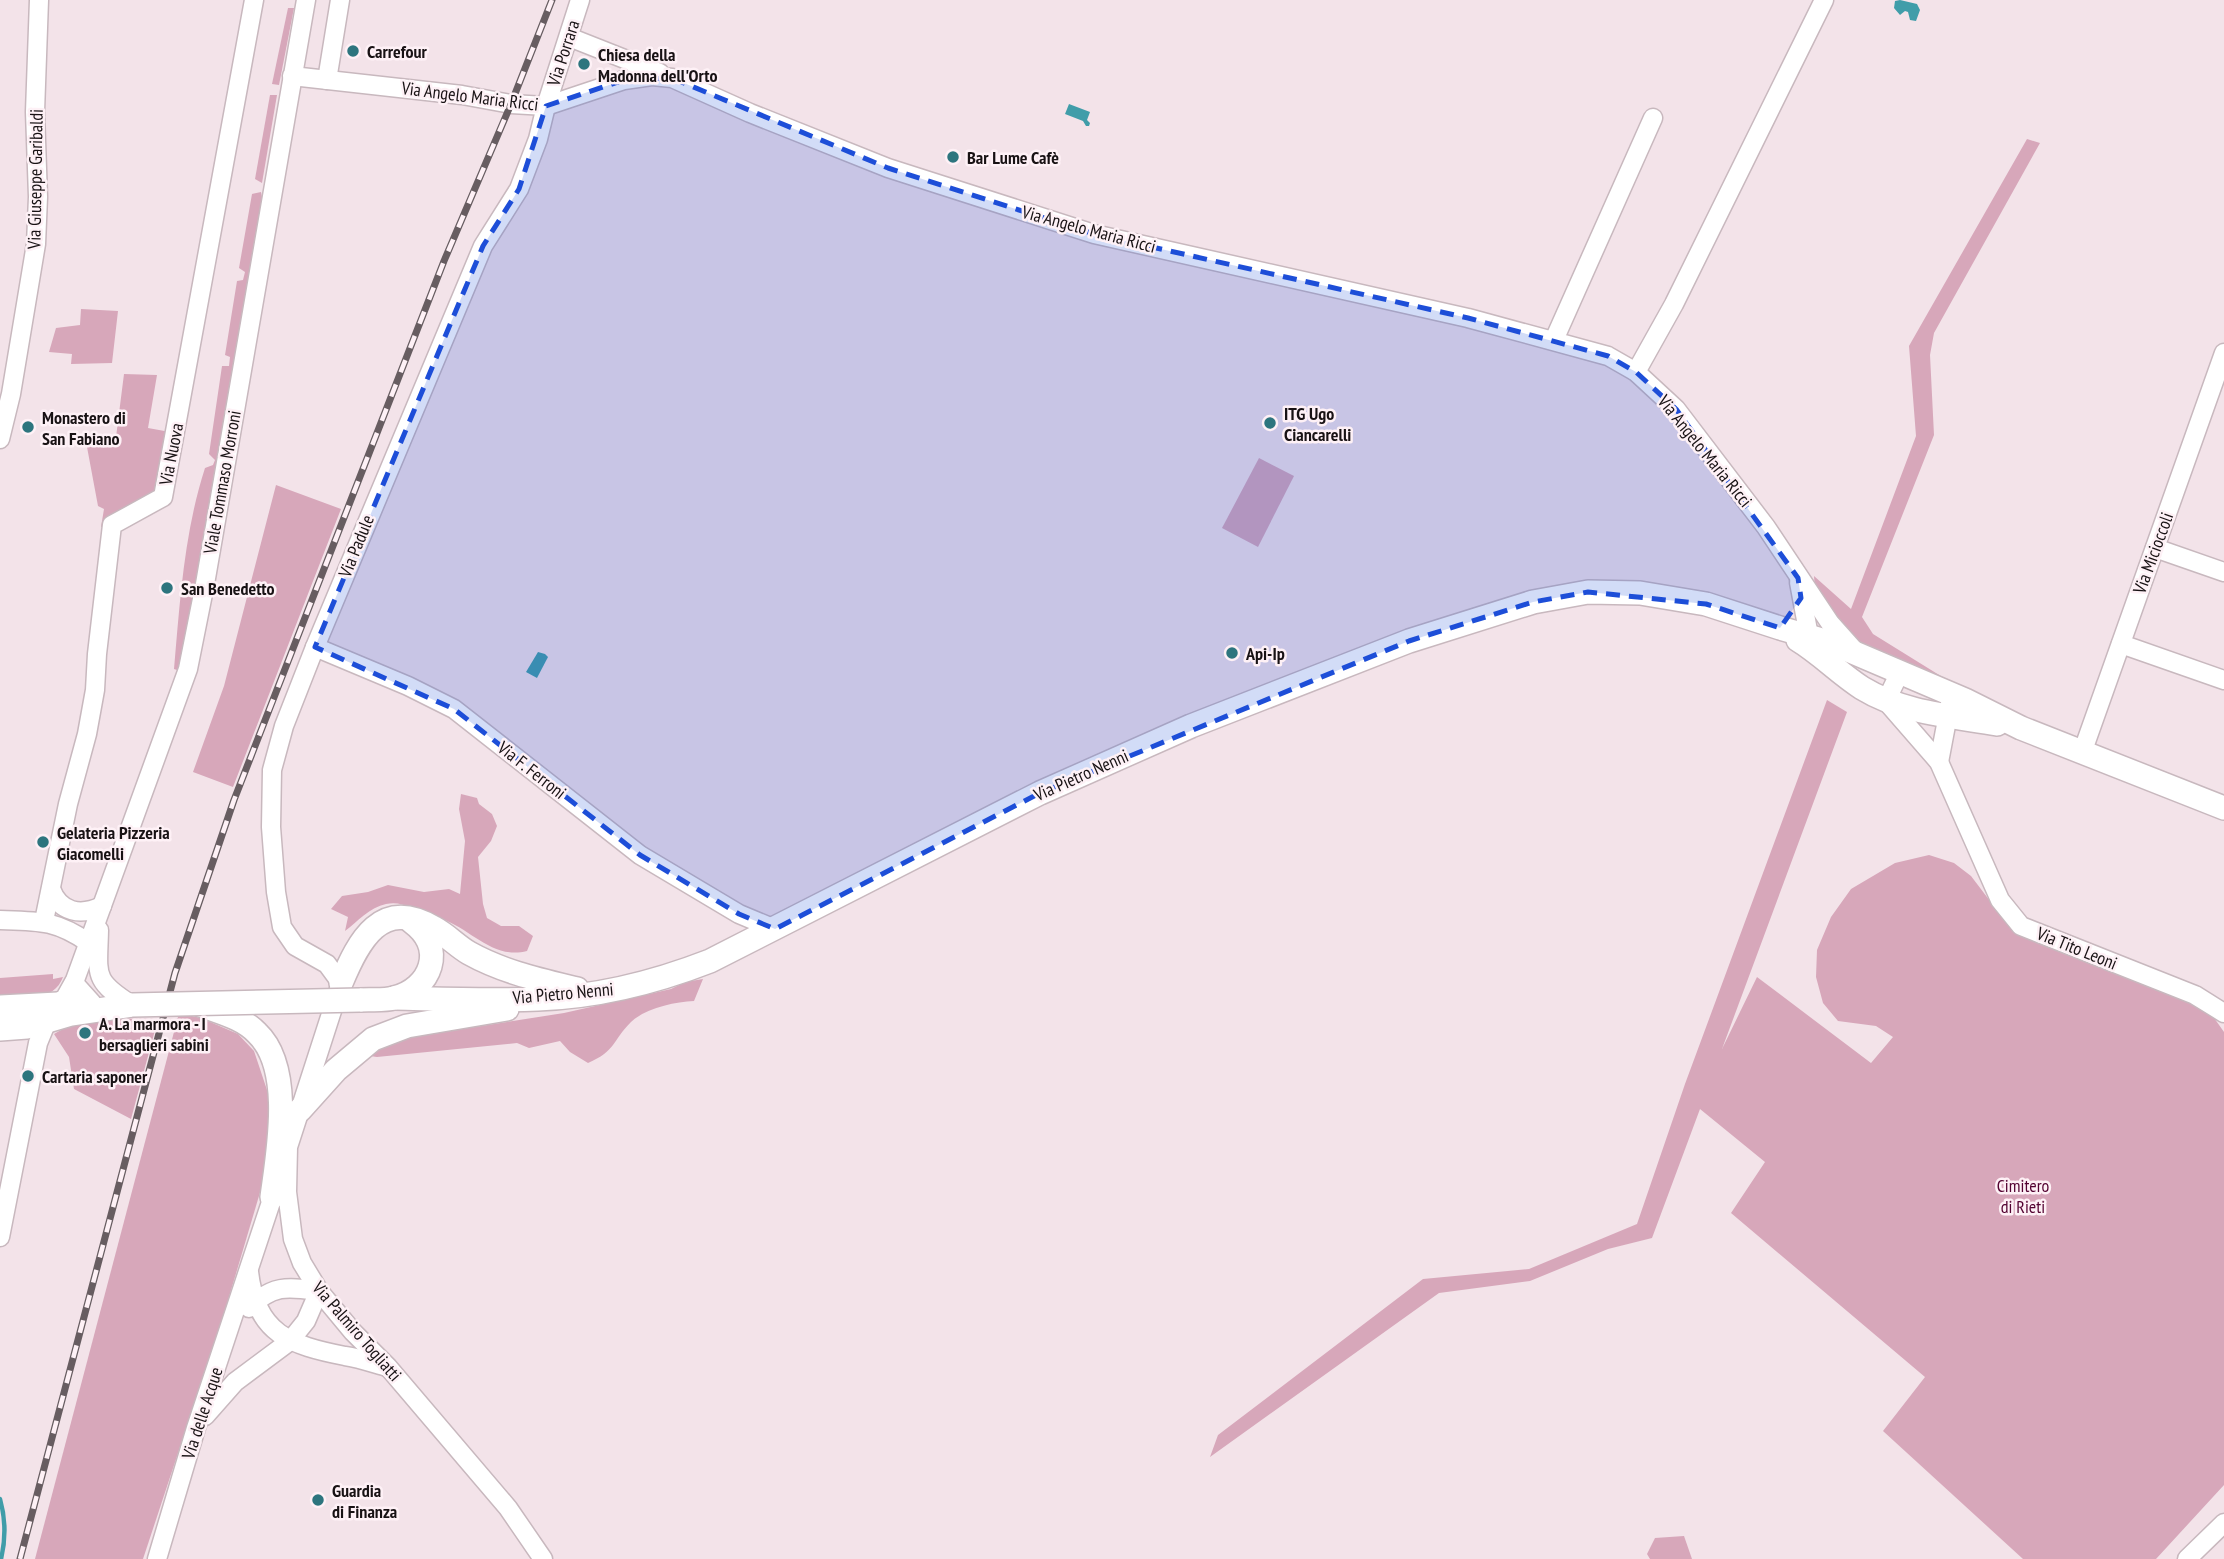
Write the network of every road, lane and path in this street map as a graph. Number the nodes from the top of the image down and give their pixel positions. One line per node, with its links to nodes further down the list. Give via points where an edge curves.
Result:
1 (39, 0): 17 (street, Via Giuseppe Garibaldi, via 36,244)
2 (254, 0): 35 (street, Via Nuova, via 163,497 113,525 95,690)
3 (306, 0): 8 (street, Viale Tommaso Morroni)
4 (340, 0): 10 (street)
5 (580, 0): 7 (street, Via Porrara)
6 (1824, 0): 15 (street)
7 (569, 37): 9 (street); 11 (street, Via Porrara)
8 (292, 76): 10 (street, Via Angelo Maria Ricci); 36 (street, Viale Tommaso Morroni, via 188,669)
9 (672, 78): 11 (street, Via Angelo Maria Ricci, via 624,80); 13 (street, Via Angelo Maria Ricci, via 888,168 1094,234)
10 (327, 80): 11 (street, Via Angelo Maria Ricci)
11 (546, 106): 25 (street, Via Padule, via 519,189 483,246)
12 (1653, 118): 13 (street)
13 (1554, 340): 15 (street, Via Angelo Maria Ricci, via 1608,355)
14 (2224, 353): 16 (street, Via Micioccoli)
15 (1636, 372): 20 (street, Via Angelo Maria Ricci, via 1676,410 1766,527)
16 (2216, 398): 18 (street, Via Micioccoli)
17 (0, 439)
18 (2155, 548): 19 (street); 24 (street, Via Micioccoli)
19 (2224, 572)
20 (1798, 578): 21 (street, Via Angelo Maria Ricci); 26 (street, Via Angelo Maria Ricci, via 1846,643)
21 (1801, 598): 22 (street); 23 (street, Via Angelo Maria Ricci)
22 (1780, 628): 23 (main road, Via Angelo Maria Ricci); 41 (main road, Via Pietro Nenni, via 1706,604 1640,593 1588,592 1533,602 1409,641 1191,726 1041,793)
23 (1810, 642): 26 (main road, Via Angelo Maria Ricci); 29 (main road, Via Angelo Maria Ricci)
24 (2121, 644): 28 (street); 32 (street, Via Micioccoli)
25 (315, 647): 37 (street, Via F. Ferroni, via 454,709 640,855); 45 (street, Via Padule, via 272,770 274,866 287,937 327,964)
26 (1865, 657): 27 (main road, Via Angelo Maria Ricci); 29 (street)
27 (1900, 672): 30 (street); 31 (main road, Via Angelo Maria Ricci)
28 (2224, 680)
29 (1861, 687): 30 (main road, Via Angelo Maria Ricci)
30 (1886, 701): 31 (main road, Via Angelo Maria Ricci, via 1923,712); 33 (street, Via Tito Leoni)
31 (1950, 705): 32 (main road, Via Angelo Maria Ricci); 33 (street)
32 (2082, 753): 34 (main road, Via Angelo Maria Ricci)
33 (1939, 762): 53 (street, Via Tito Leoni, via 2000,900 2021,926 2195,995)
34 (2224, 808)
35 (51, 889): 36 (street, via 56,901 76,911); 40 (street, Via Nuova)
36 (101, 910): 42 (street, Viale Tommaso Morroni); 51 (street, via 101,980)
37 (739, 914): 41 (street, Via F. Ferroni); 43 (street, via 742,925)
38 (407, 918): 45 (main road, via 386,920 367,933); 46 (main road, via 420,920 498,967); 47 (main road, via 426,934 433,956 412,990)
39 (0, 920): 40 (street)
40 (44, 921): 42 (street)
41 (775, 929): 43 (main road, Via Pietro Nenni)
42 (89, 943): 44 (street, Viale Tommaso Morroni)
43 (734, 949): 46 (main road, Via Pietro Nenni, via 672,976)
44 (74, 983): 49 (street); 54 (street, Viale Tommaso Morroni, via 65,998)
45 (341, 983): 56 (street, Via Palmiro Togliatti)
46 (592, 993): 48 (main road, Via Pietro Nenni)
47 (394, 998): 48 (main road, Via Pietro Nenni); 50 (main road, Via Pietro Nenni, bridge)
48 (541, 999): 56 (main road, via 389,1031 357,1051)
49 (92, 1003): 51 (main road); 54 (main road)
50 (198, 1004): 51 (main road, bridge); 58 (main road, via 243,1021 271,1052 279,1100)
51 (132, 1005): 54 (main road)
52 (0, 1007): 54 (main road)
53 (2224, 1013)
54 (29, 1022): 55 (street, via 38,1043); 55 (street, via 25,1038)
55 (36, 1061): 59 (street)
56 (300, 1110): 57 (street, Via Palmiro Togliatti)
57 (288, 1147): 58 (street, Via delle Acque); 61 (street, Via Palmiro Togliatti, via 293,1239)
58 (272, 1197): 60 (street, Via delle Acque)
59 (0, 1237)
60 (249, 1268): 62 (street); 63 (street, Via delle Acque)
61 (319, 1291): 62 (street, via 277,1289); 64 (street, via 306,1321); 65 (street, Via Palmiro Togliatti)
62 (255, 1302): 63 (street); 64 (street, via 262,1317)
63 (228, 1332): 66 (street, Via delle Acque)
64 (290, 1341): 65 (street); 66 (street, via 235,1382)
65 (388, 1367): 69 (street, Via Palmiro Togliatti, via 508,1508)
66 (196, 1427): 68 (street, Via delle Acque)
67 (2224, 1523): 70 (street)
68 (157, 1559)
69 (543, 1559)
70 (2187, 1559)

